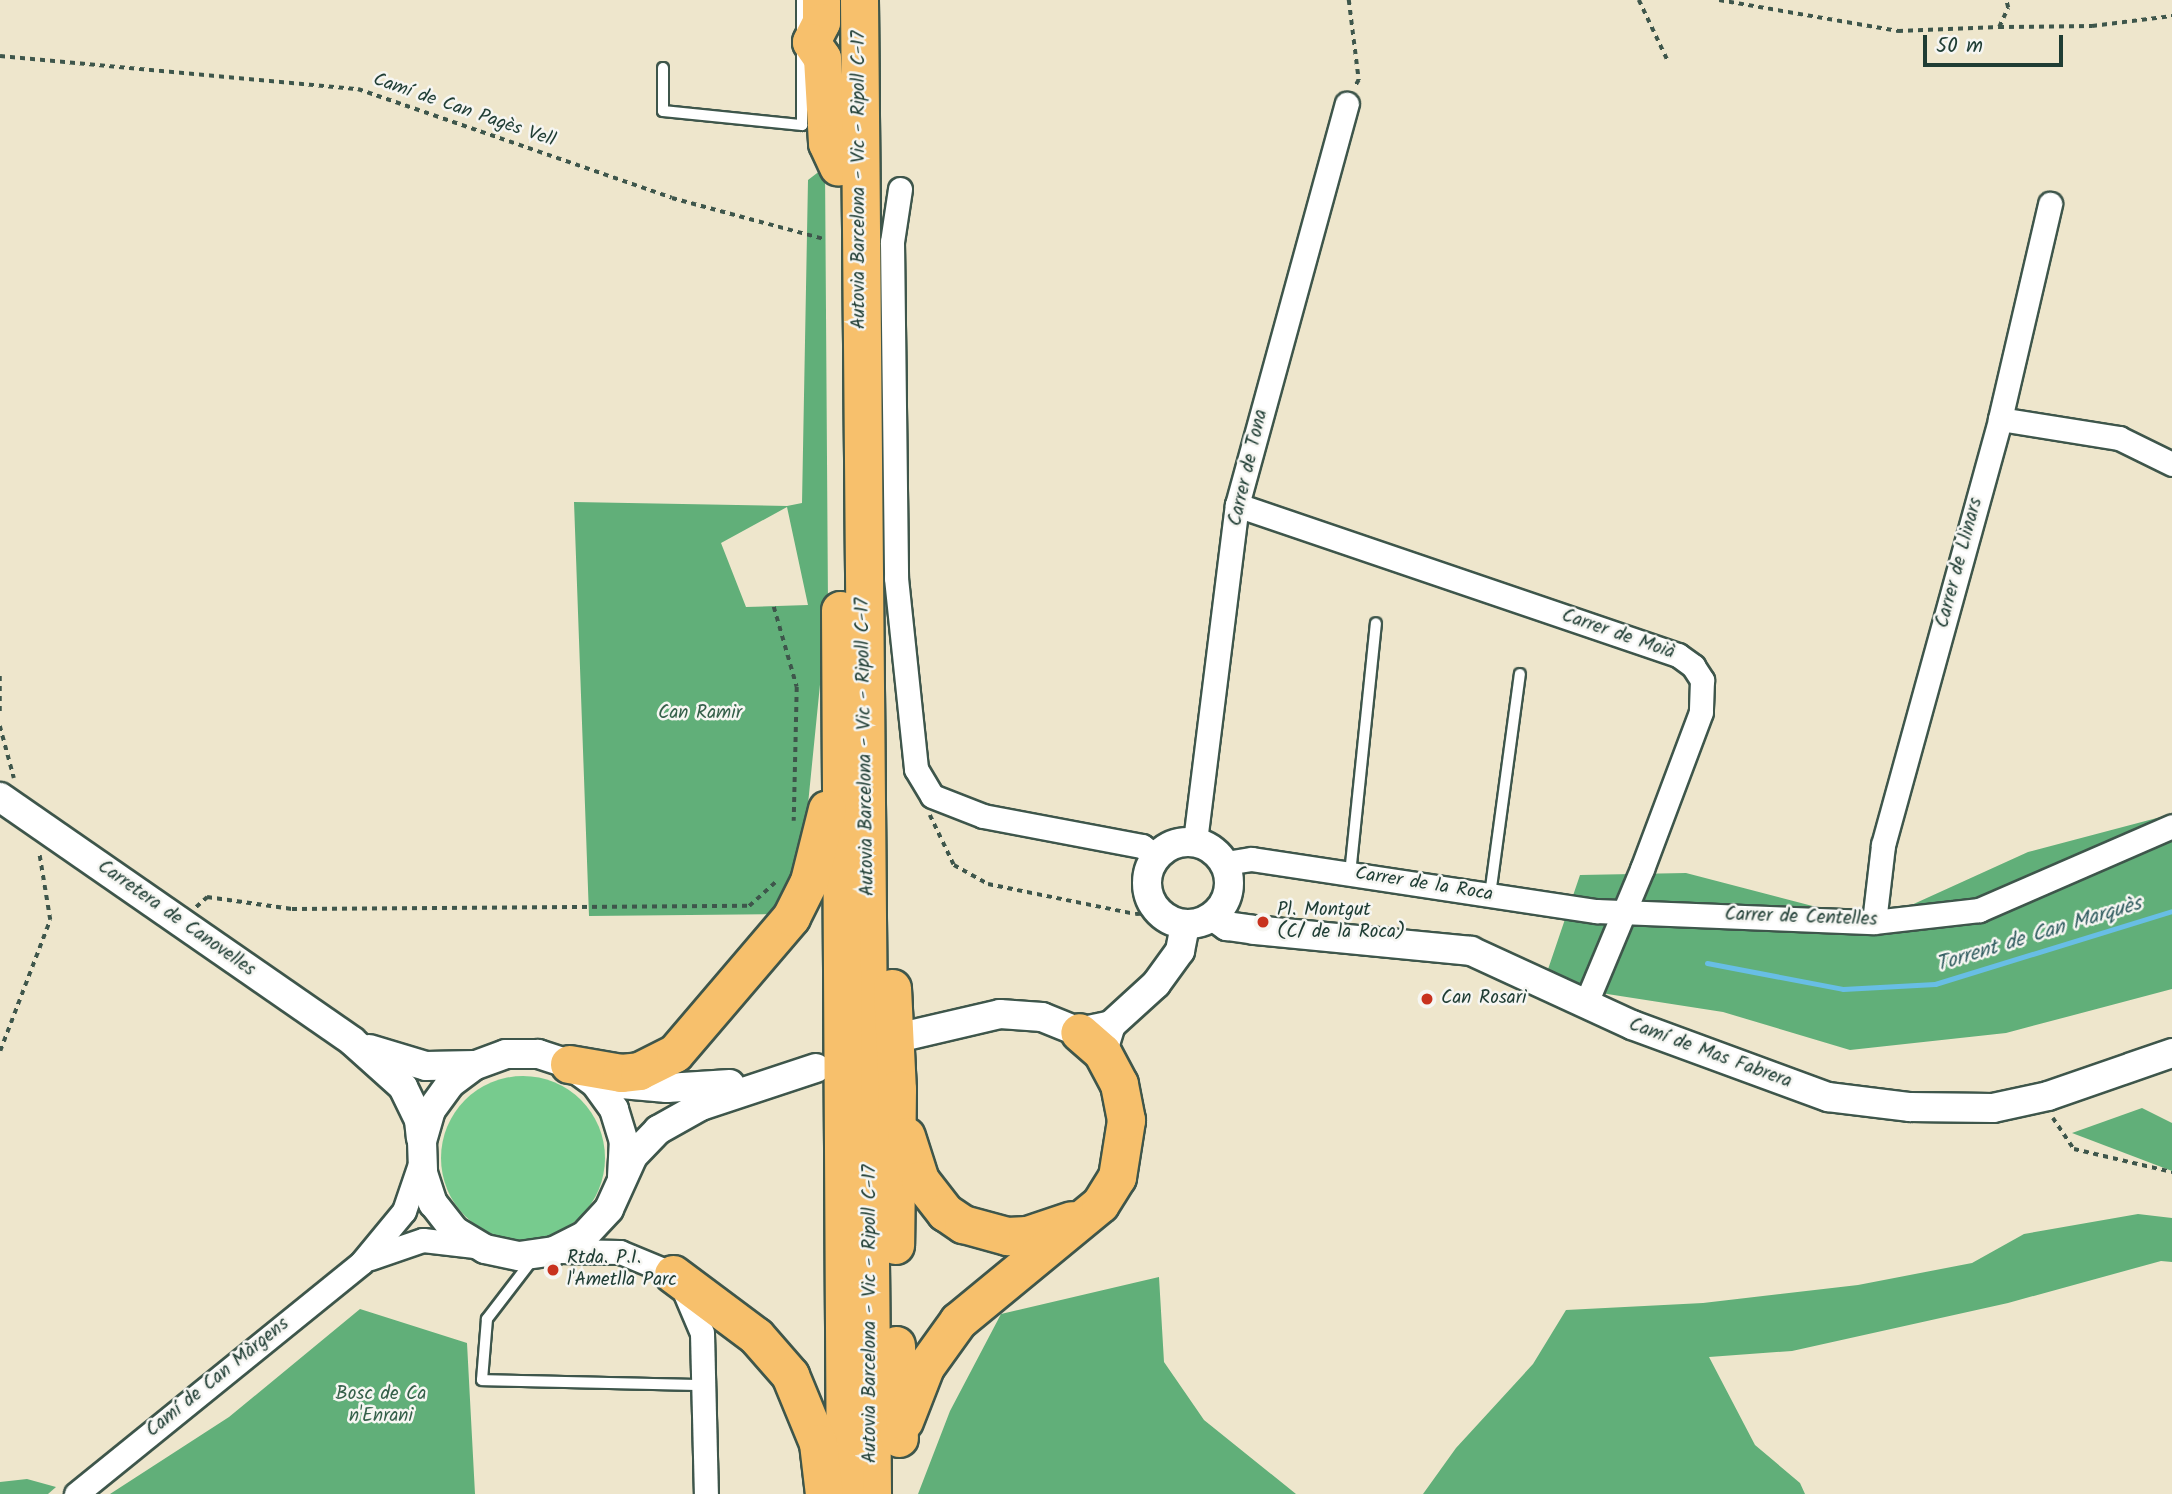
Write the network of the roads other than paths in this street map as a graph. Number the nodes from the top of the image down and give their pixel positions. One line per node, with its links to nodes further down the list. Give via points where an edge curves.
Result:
1 (802, 0): 5 (lane)
2 (821, 0): 5 (highway, via 821,22)
3 (836, 0): 8 (highway, Autovia Barcelona - Vic - Ripoll C-17)
4 (859, 0): 15 (highway, Autovia Barcelona - Vic - Ripoll C-17)
5 (806, 42): 6 (lane, via 802,125 663,111); 8 (highway, via 822,58 827,143)
6 (663, 68)
7 (1347, 104): 13 (street, Carrer de Tona)
8 (838, 167): 17 (highway, Autovia Barcelona - Vic - Ripoll C-17)
9 (900, 189): 21 (street, via 892,242 896,578 916,769 932,796 983,816 1143,846)
10 (2050, 204): 11 (street, Carrer de Llinars)
11 (2000, 419): 12 (street, via 2119,438); 27 (street, Carrer de Llinars, via 1883,845)
12 (2172, 464)
13 (1237, 505): 20 (street, Carrer de Tona); 25 (street, Carrer de Moià, via 1678,655 1693,666 1702,680 1701,712)
14 (1376, 623): 23 (lane)
15 (865, 631): 36 (highway, via 880,738); 50 (highway, Autovia Barcelona - Vic - Ripoll C-17)
16 (1521, 674): 24 (lane)
17 (840, 700): 35 (highway, via 825,825 809,881 791,917 675,1054 639,1071); 49 (highway, Autovia Barcelona - Vic - Ripoll C-17)
18 (18, 810): 32 (street, Carretera de Canovelles)
19 (2172, 826): 27 (street, Carrer de Centelles, via 1979,910)
20 (1195, 841): 21 (street, via 1171,845); 22 (street, via 1214,849)
21 (1156, 856): 28 (street, via 1147,873 1147,894 1157,913)
22 (1226, 863): 23 (street, Carrer de la Roca, via 1252,859); 26 (street, via 1231,883 1225,905)
23 (1350, 874): 24 (street, Carrer de la Roca)
24 (1490, 895): 25 (street, Carrer de la Roca)
25 (1622, 911): 27 (street, Carrer de Centelles); 29 (street, Carrer de Moià)
26 (1214, 917): 28 (street); 29 (street, Camí de Mas Fabrera, via 1227,926 1254,930 1471,951)
27 (1874, 922)
28 (1185, 926): 31 (street, via 1181,951 1156,984)
29 (1586, 1003): 33 (street, Camí de Mas Fabrera, via 1721,1061 1828,1097 1910,1107 1993,1108)
30 (910, 1035): 31 (street, via 1000,1014 1042,1017)
31 (1097, 1036): 39 (highway, via 1119,1084 1126,1120 1117,1177)
32 (352, 1041): 34 (street, Carretera de Canovelles, via 426,1066); 37 (street, Carretera de Canovelles, via 403,1087 419,1121)
33 (2172, 1053)
34 (475, 1065): 35 (street, via 506,1054 538,1054); 37 (street, via 450,1084 431,1110)
35 (578, 1070): 38 (street, via 614,1109 624,1142); 38 (street, via 636,1086 703,1088 806,1071 677,1118 643,1143)
36 (897, 1089): 39 (highway, via 911,1160 920,1180 945,1212 963,1224 1007,1236 1027,1235 1066,1223); 45 (highway)
37 (422, 1148): 40 (street, via 423,1173 433,1203 455,1231); 42 (street, Camí de Can Màrgens, via 404,1211)
38 (622, 1177): 41 (street, via 609,1209 593,1226)
39 (1100, 1204): 45 (highway, via 958,1321 925,1367)
40 (485, 1249): 41 (street, via 520,1256); 42 (street, Camí de Can Màrgens, via 423,1240 385,1249)
41 (546, 1252): 43 (street, via 620,1252); 44 (lane, via 487,1319 482,1380)
42 (361, 1262): 47 (street, Camí de Can Màrgens)
43 (673, 1274): 44 (street, via 698,1316); 48 (highway, via 757,1336 790,1375 818,1443)
44 (703, 1385): 46 (street)
45 (899, 1438): 51 (highway)
46 (706, 1493)
47 (76, 1494)
48 (824, 1494)
49 (845, 1494)
50 (872, 1494)
51 (890, 1494)

